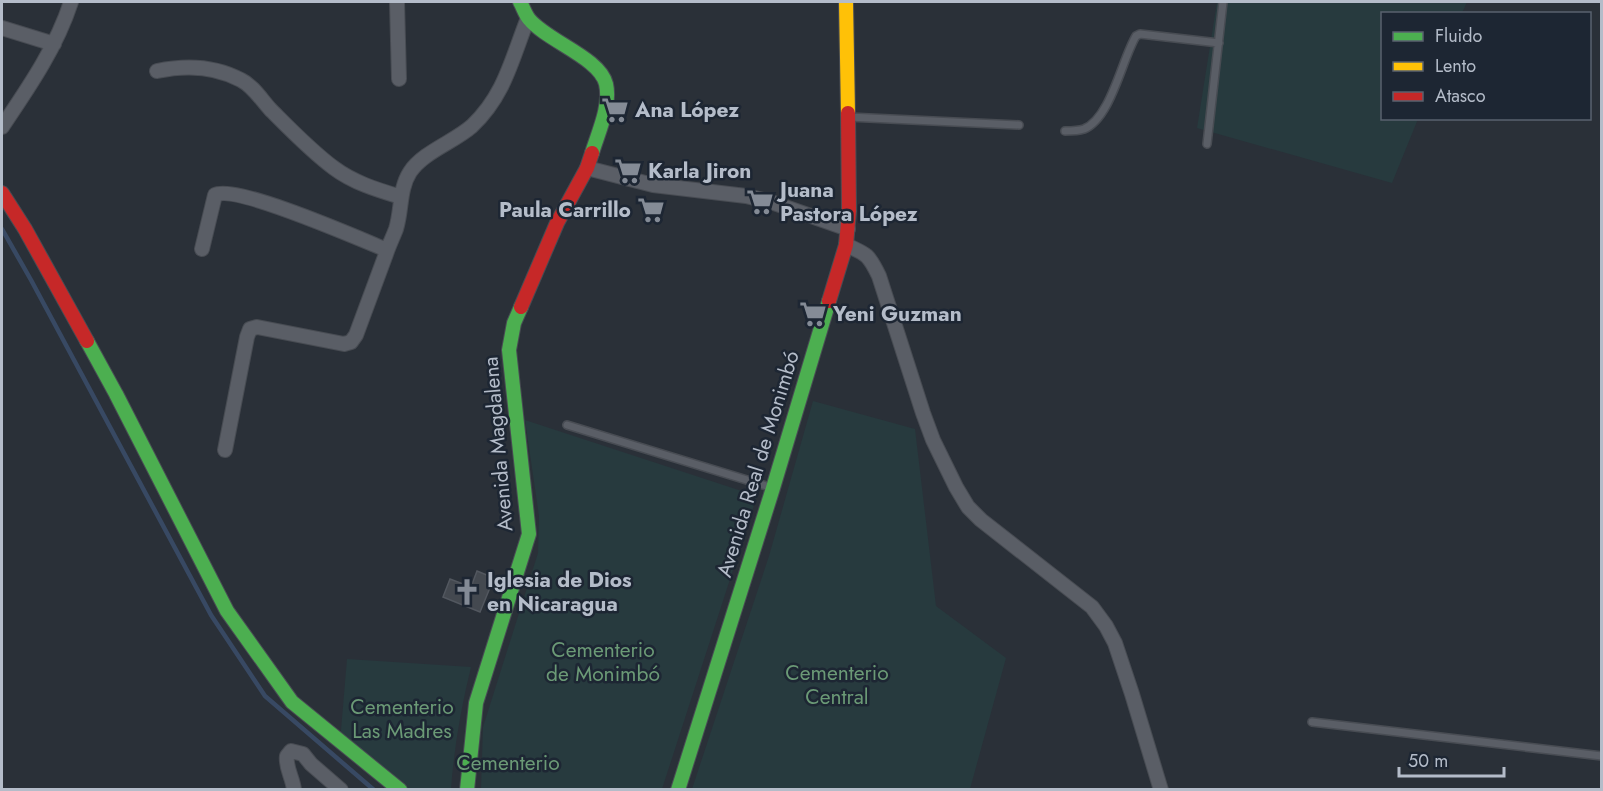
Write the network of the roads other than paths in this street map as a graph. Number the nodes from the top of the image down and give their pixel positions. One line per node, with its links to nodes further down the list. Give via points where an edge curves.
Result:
1 (71, 2): 9 (street)
2 (397, 2): 11 (street)
3 (520, 2): 6 (street, Avenida Magdalena)
4 (846, 2): 12 (street, Avenida Real de Monimbó)
5 (1223, 2): 8 (lane)
6 (528, 18): 17 (street, Avenida Magdalena, via 603,75 606,106); 19 (street, via 509,74 486,112 412,169)
7 (2, 28): 9 (street)
8 (1219, 43): 15 (lane, via 1136,36 1103,111 1083,129); 16 (lane)
9 (54, 44): 14 (street)
10 (156, 71): 19 (street, via 177,66 219,70 242,80 334,168 354,181)
11 (399, 79)
12 (848, 117): 13 (lane); 20 (street, Avenida Real de Monimbó)
13 (1019, 125)
14 (2, 128)
15 (1065, 131)
16 (1207, 144)
17 (587, 168): 20 (street, via 653,185 746,196); 32 (street, Avenida Magdalena, via 557,223 514,323 509,350 529,534 476,703)
18 (2, 193): 31 (street, via 116,394 227,611 292,702)
19 (401, 197): 23 (street, via 400,214)
20 (848, 229): 21 (street, Avenida Real de Monimbó)
21 (846, 245): 26 (street, Avenida Real de Monimbó); 34 (street, via 865,254 873,263 933,440 968,507 1092,607 1106,626 1129,684)
22 (202, 249): 23 (street, via 215,195 221,192 305,217)
23 (387, 250): 25 (street, via 351,342 250,329)
24 (567, 425): 26 (lane)
25 (225, 450)
26 (773, 488): 33 (street, Avenida Real de Monimbó)
27 (1312, 722): 28 (lane)
28 (1602, 756)
29 (294, 789): 30 (street, via 286,763 291,752 303,754)
30 (341, 789)
31 (400, 789)
32 (467, 789)
33 (678, 789)
34 (1161, 789)

